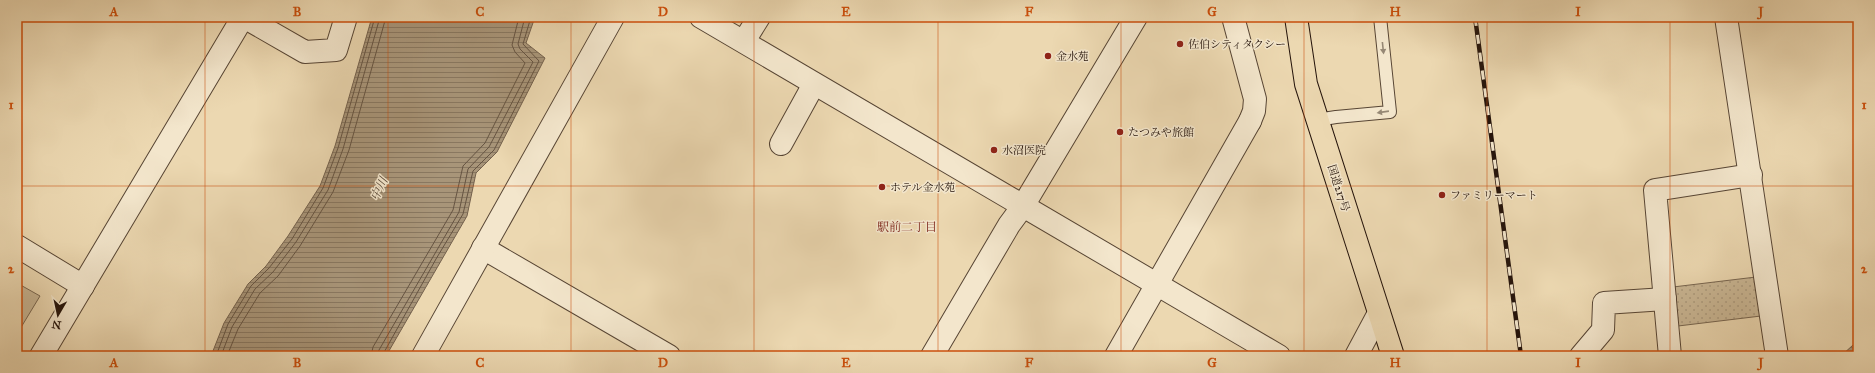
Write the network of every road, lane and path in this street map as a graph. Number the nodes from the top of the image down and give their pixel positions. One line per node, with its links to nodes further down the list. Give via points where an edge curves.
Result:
1 (243, 17): 2 (street, via 305,52 336,50); 20 (street)
2 (346, 17)
3 (614, 17): 18 (street)
4 (701, 17): 11 (street)
5 (759, 17): 11 (street)
6 (1136, 17): 16 (street)
7 (1233, 17): 19 (street, via 1255,99 1254,111)
8 (1296, 17): 13 (highway, 国道217号, via 1306,84)
9 (1380, 17): 13 (lane, one-way to 13, via 1390,112)
10 (1726, 17): 15 (street)
11 (744, 42): 12 (street)
12 (814, 84): 14 (street); 16 (street)
13 (1318, 120): 22 (highway, 国道217号)
14 (781, 144)
15 (1751, 175): 21 (street, via 1655,190); 33 (street)
16 (1023, 206): 19 (street); 26 (street, via 1009,225)
17 (17, 246): 20 (street)
18 (484, 248): 24 (street); 25 (street)
19 (1157, 284): 27 (street); 28 (street)
20 (83, 286): 23 (street)
21 (1664, 299): 31 (street, via 1604,303 1603,330); 32 (street)
22 (1379, 313): 29 (street); 30 (highway, 国道217号)
23 (41, 356)
24 (423, 356)
25 (668, 356)
26 (932, 356)
27 (1116, 356)
28 (1277, 356)
29 (1356, 356)
30 (1393, 356)
31 (1581, 356)
32 (1670, 356)
33 (1777, 356)

